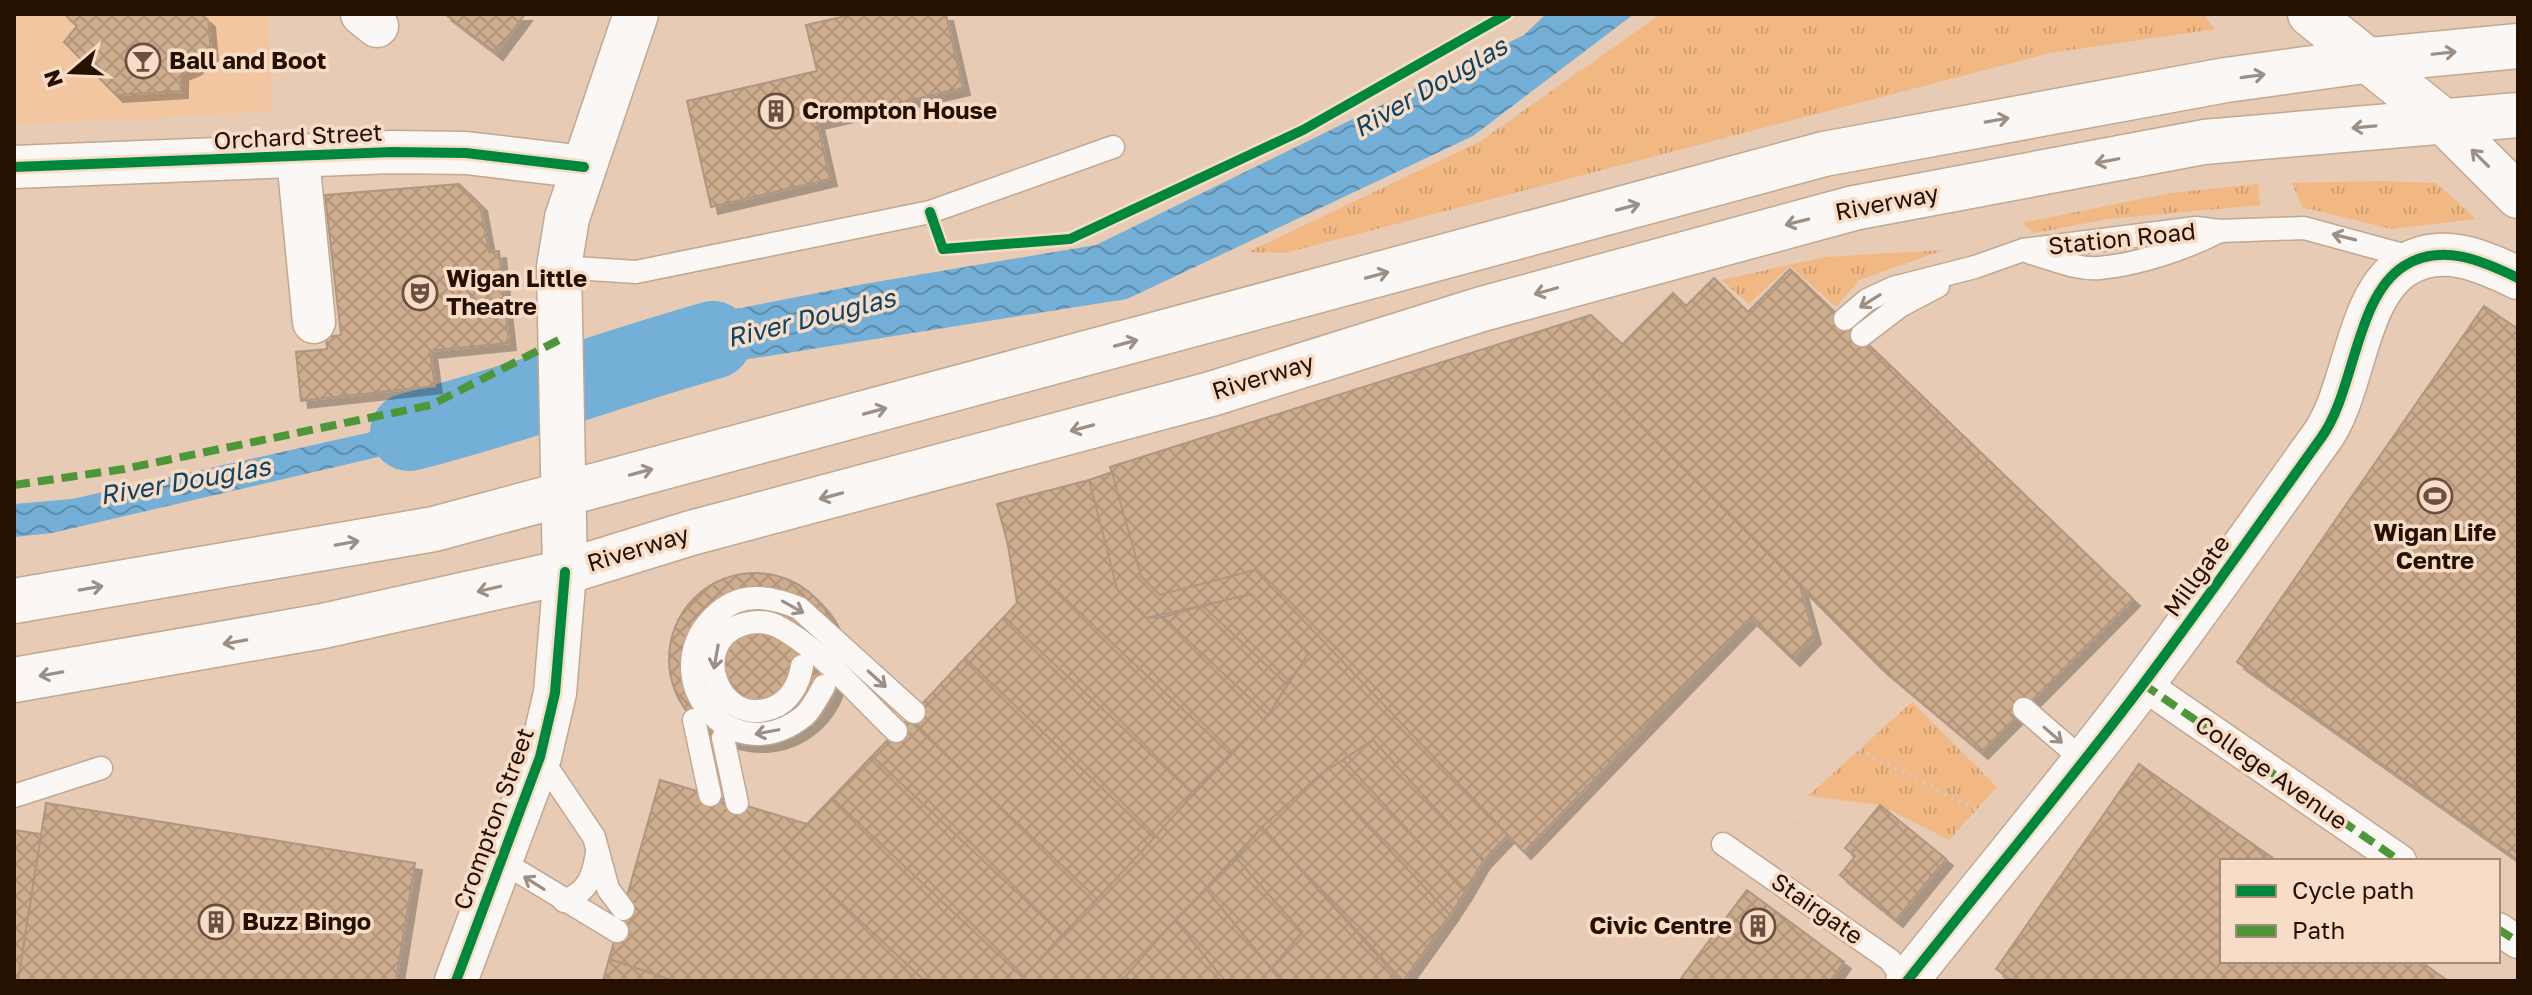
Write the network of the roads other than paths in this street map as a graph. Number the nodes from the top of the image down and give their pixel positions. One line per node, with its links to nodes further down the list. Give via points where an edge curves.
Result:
1 (636, 14): 10 (main road, Crompton Street)
2 (2310, 14): 4 (main road)
3 (2518, 46): 4 (main road, one-way to 3)
4 (2371, 60): 6 (main road); 17 (main road, one-way to 4, via 1824,154 2226,80)
5 (2518, 115): 6 (main road, Riverway)
6 (2442, 120): 11 (main road, one-way to 6); 18 (main road, Riverway, one-way to 18, via 2204,142 1854,208 1482,309 1211,394 691,533)
7 (1113, 147): 13 (lane, via 930,212 636,272)
8 (298, 158): 9 (street, Orchard Street); 10 (street, Orchard Street, via 466,153); 15 (street)
9 (14, 167)
10 (584, 167): 13 (main road, Crompton Street, via 567,218)
11 (2518, 196)
12 (2419, 259): 14 (street, via 2446,254 2477,259); 16 (lane, Station Road, one-way to 16, via 2304,228 2196,228 2023,250 1893,288 1867,300); 22 (street, Millgate, via 2403,267 2381,291 2326,432)
13 (559, 267): 17 (main road, Crompton Street)
14 (2518, 278)
15 (314, 322)
16 (1854, 327)
17 (566, 492): 18 (main road, Crompton Street); 19 (main road, one-way to 17, via 434,529)
18 (565, 572): 21 (main road, Riverway, one-way to 21, via 323,626); 29 (street, Crompton Street, via 555,693)
19 (14, 601)
20 (802, 666): 27 (lane, one-way to 20, via 792,634 770,623 733,628 714,652 717,687 743,711 776,707 792,694)
21 (14, 680)
22 (2143, 684): 30 (street, Millgate); 37 (street, College Avenue)
23 (824, 686): 25 (lane, one-way to 25, via 806,715 784,728 756,735 729,729 710,715 692,684 693,646 706,622 728,604 776,598 799,608)
24 (2024, 709): 30 (lane, one-way to 30)
25 (914, 712)
26 (694, 720): 32 (lane)
27 (896, 731)
28 (723, 738): 34 (lane)
29 (540, 757): 36 (lane, via 576,805); 38 (street, Crompton Street)
30 (2083, 760): 45 (street, Millgate)
31 (101, 768): 33 (lane)
32 (710, 795)
33 (14, 796)
34 (737, 803)
35 (1723, 844): 45 (lane, Stairgate, via 1890,960)
36 (597, 848): 39 (lane, via 593,877 578,895); 40 (lane, via 608,889)
37 (2397, 859)
38 (501, 861): 39 (lane, one-way to 38); 44 (street, Crompton Street)
39 (564, 901): 42 (lane)
40 (623, 909)
41 (2500, 930): 43 (street)
42 (617, 931)
43 (2518, 942)
44 (456, 981)
45 (1906, 981)

